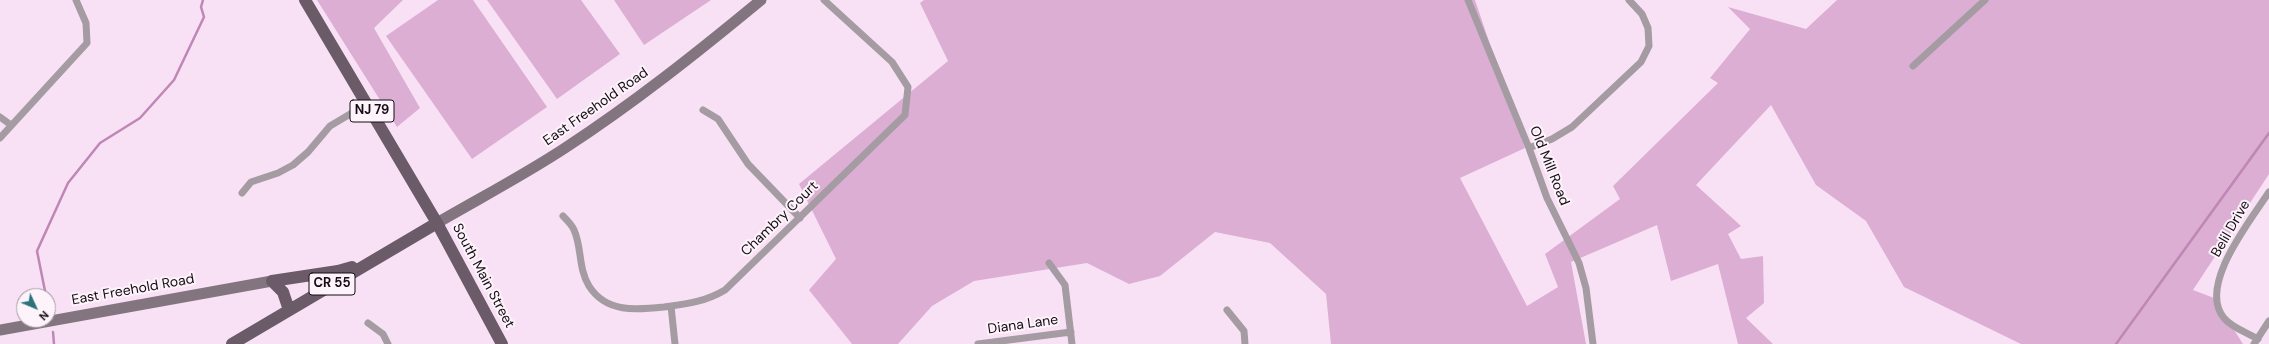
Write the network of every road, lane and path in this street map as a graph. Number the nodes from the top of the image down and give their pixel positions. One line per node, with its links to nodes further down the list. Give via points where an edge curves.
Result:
1 (76, 0): 12 (street, via 86,22 87,43)
2 (305, 0): 9 (main road, NJ 79)
3 (761, 0): 19 (main road, East Freehold Road, via 688,60 608,119 530,170)
4 (824, 0): 18 (street, Chambry Court, via 892,62 908,87 905,115)
5 (1468, 0): 14 (street, Old Mill Road)
6 (1629, 0): 14 (street, via 1642,14 1648,28 1649,46 1641,62 1572,127 1552,139)
7 (1985, 0): 8 (street)
8 (1913, 66)
9 (367, 104): 16 (street, via 330,126 293,165 251,182); 19 (main road, NJ 79)
10 (703, 110): 18 (street, via 718,119 748,164)
11 (0, 117): 12 (street)
12 (10, 125): 13 (street)
13 (0, 138)
14 (1529, 148): 38 (street, Old Mill Road, via 1547,198 1581,270)
15 (2269, 192): 30 (street, Belil Drive, via 2226,261 2216,291 2217,304 2225,319)
16 (242, 193)
17 (563, 216): 23 (street, Chambry Court, via 575,231 585,278 602,300 616,307 631,310)
18 (800, 218): 23 (street, Chambry Court, via 725,290 706,300)
19 (437, 223): 20 (main road, CR 55); 33 (main road, South Main Street / NJ 79)
20 (376, 258): 22 (main road, via 338,271); 24 (main road, CR 55)
21 (1049, 263): 29 (street, via 1064,285)
22 (272, 281): 24 (main road, via 283,292); 28 (main road, East Freehold Road)
23 (671, 306): 34 (street)
24 (289, 310): 31 (main road, CR 55)
25 (1227, 310): 37 (street, via 1244,331)
26 (2269, 321): 30 (street)
27 (368, 324): 32 (street, via 383,334)
28 (0, 330)
29 (1071, 332): 35 (street, Diana Lane); 36 (street)
30 (2256, 342)
31 (232, 344)
32 (388, 344)
33 (502, 344)
34 (675, 344)
35 (978, 344)
36 (1072, 344)
37 (1245, 344)
38 (1594, 344)

